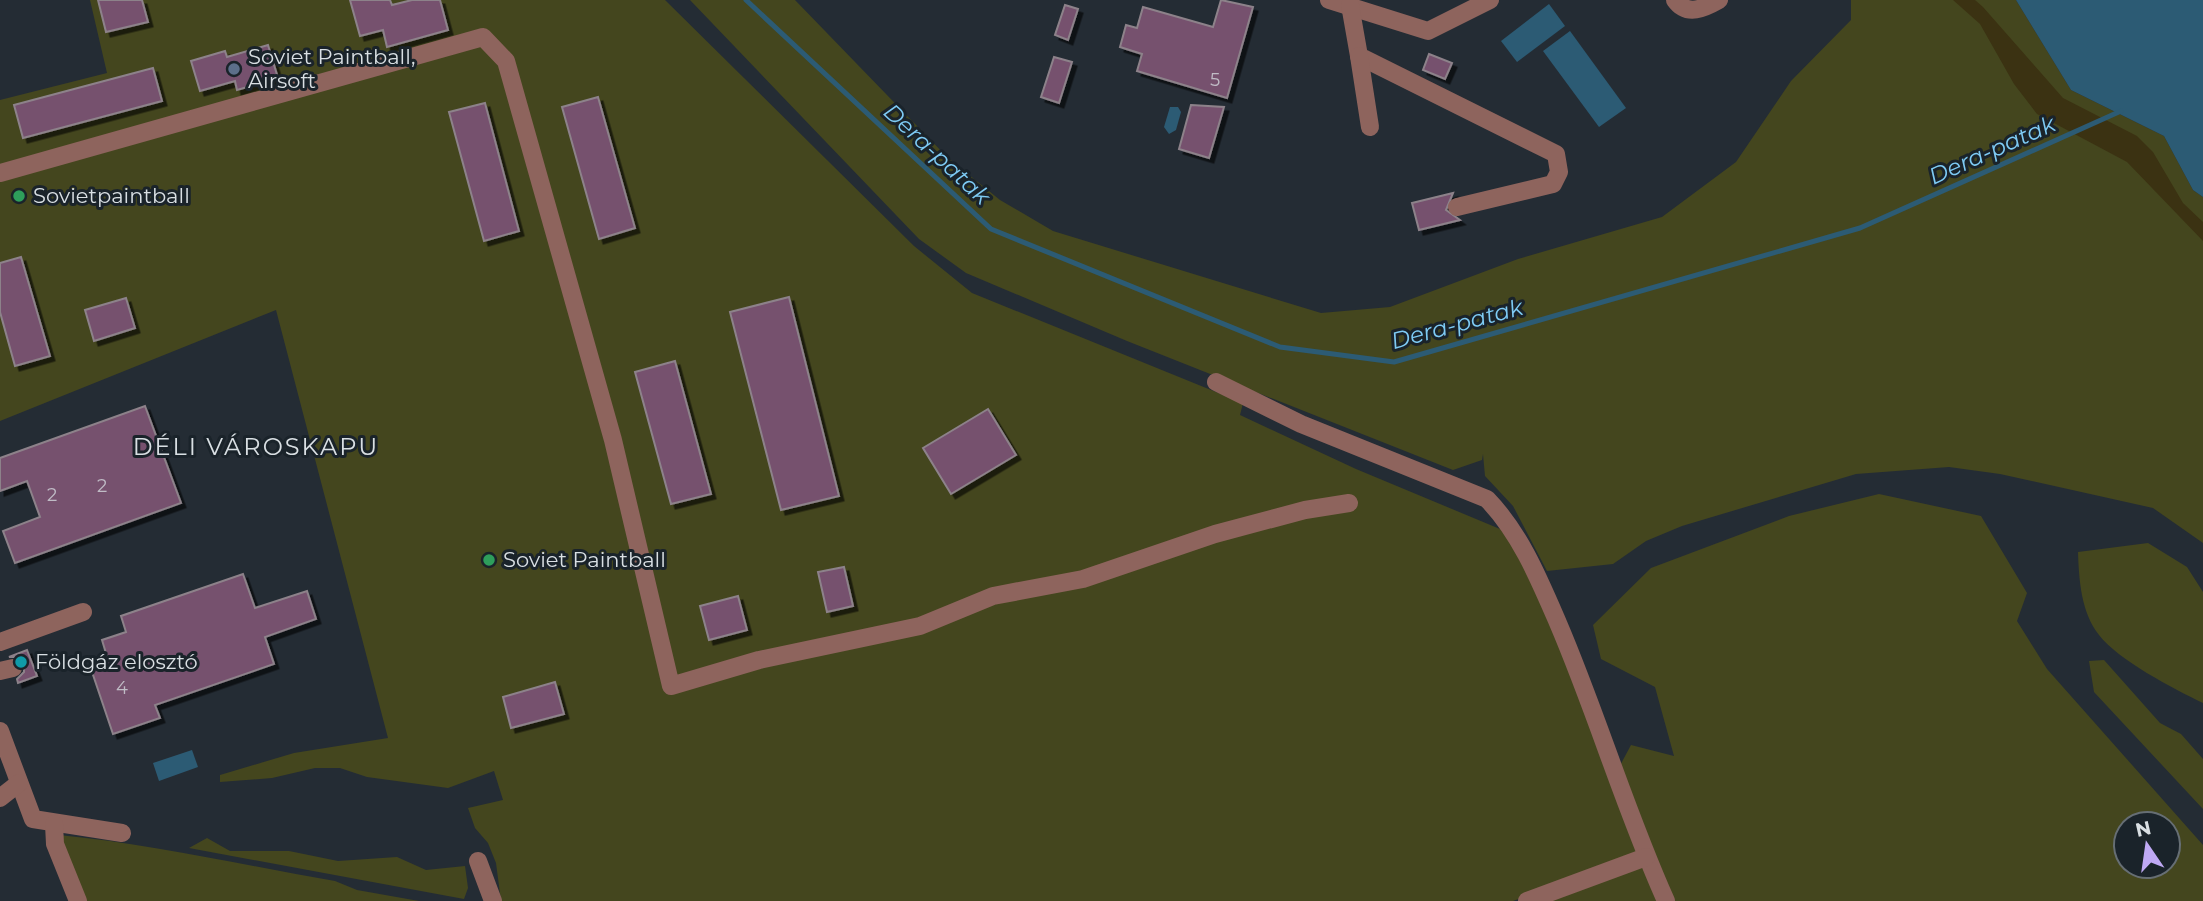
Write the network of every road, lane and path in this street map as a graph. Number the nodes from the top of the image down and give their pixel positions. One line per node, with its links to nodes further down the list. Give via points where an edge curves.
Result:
1 (1329, 0): 5 (street)
2 (1490, 0): 5 (street, via 1428,31)
3 (1675, 0): 4 (street, via 1693,11)
4 (1719, 0)
5 (1350, 5): 6 (street)
6 (1359, 55): 7 (street); 9 (street, via 1451,107 1556,153 1559,173 1553,184)
7 (1370, 127)
8 (0, 173): 11 (street, via 483,37 506,61 613,440 671,685 759,660 920,626 993,596 1083,579 1215,534)
9 (1457, 207)
10 (1216, 382): 19 (street, via 1301,424 1487,499 1507,520 1581,677)
11 (1349, 503)
12 (83, 612): 13 (street)
13 (0, 642)
14 (0, 731): 15 (street)
15 (19, 783): 16 (street); 17 (street, via 33,819)
16 (0, 797)
17 (54, 824): 18 (street); 21 (street, via 55,844)
18 (122, 833)
19 (1646, 857): 23 (street); 24 (street)
20 (478, 860): 22 (street)
21 (78, 901)
22 (494, 901)
23 (1527, 901)
24 (1666, 901)

